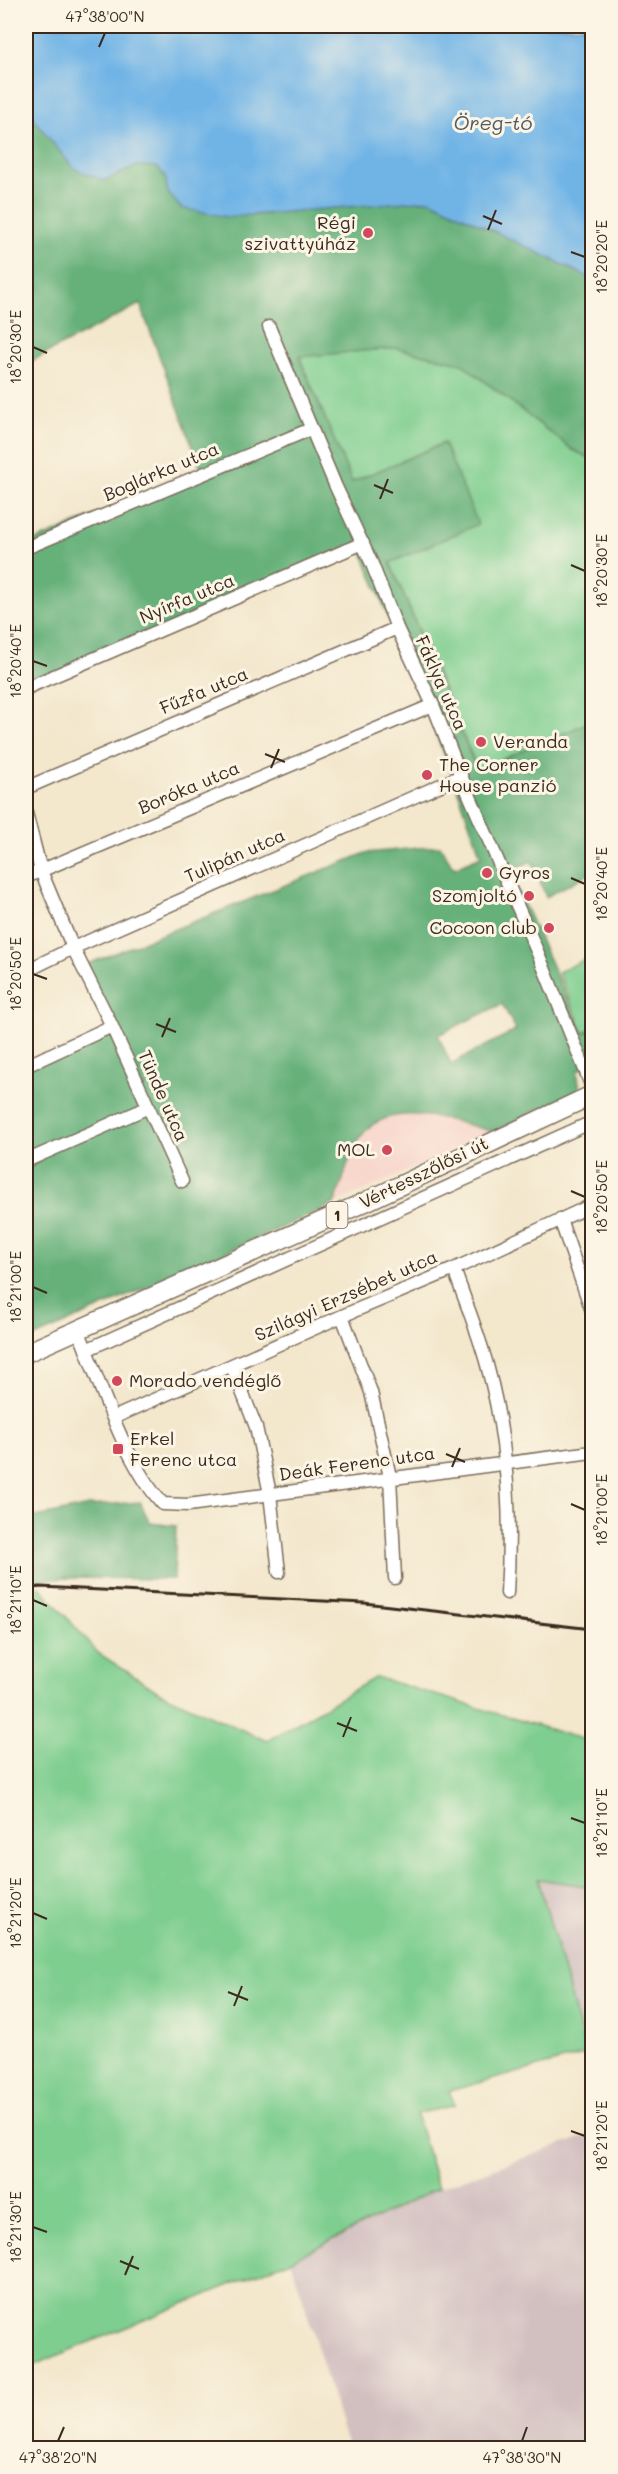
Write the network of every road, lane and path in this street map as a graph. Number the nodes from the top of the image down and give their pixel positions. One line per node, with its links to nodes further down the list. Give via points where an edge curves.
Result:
1 (269, 327): 2 (street, Fáklya utca)
2 (311, 429): 3 (street, Fáklya utca); 4 (street, Boglárka utca)
3 (363, 543): 5 (street, Fáklya utca); 6 (street, Nyírfa utca)
4 (26, 548)
5 (397, 628): 7 (street, Fáklya utca); 9 (street, Fűzfa utca)
6 (26, 688)
7 (433, 705): 8 (street, Fáklya utca); 11 (street, Boróka utca)
8 (460, 776): 13 (street, Tulipán utca); 17 (street, Fáklya utca)
9 (26, 788)
10 (26, 813): 11 (street, Tünde utca)
11 (40, 871): 12 (street, Boróka utca); 13 (street, Tünde utca)
12 (26, 877)
13 (73, 948): 14 (street, Tulipán utca); 15 (street, Tünde utca)
14 (26, 971)
15 (112, 1026): 16 (street); 19 (street, Tünde utca)
16 (26, 1066)
17 (592, 1087)
18 (592, 1095): 26 (main road, Vértesszőlősi út / 1)
19 (149, 1107): 21 (street); 22 (street, Tünde utca)
20 (592, 1122): 27 (street, Vértesszőlősi út)
21 (26, 1161)
22 (182, 1180)
23 (592, 1205): 24 (street, Szilágyi Erzsébet utca)
24 (560, 1219): 25 (street, Szilágyi Erzsébet utca); 28 (street)
25 (454, 1269): 29 (street, Szilágyi Erzsébet utca); 36 (street, via 487,1365)
26 (190, 1279): 27 (street); 30 (main road, Vértesszőlősi út / 1)
27 (200, 1299): 31 (street, Vértesszőlősi út)
28 (592, 1311)
29 (342, 1316): 33 (street, Szilágyi Erzsébet utca); 37 (street, via 371,1392)
30 (78, 1329): 31 (street); 32 (main road, Vértesszőlősi út / 1)
31 (86, 1350): 34 (street)
32 (26, 1353)
33 (232, 1366): 34 (street, Szilágyi Erzsébet utca); 38 (street, via 256,1427)
34 (113, 1418): 38 (street, Deák Ferenc utca, via 148,1489 163,1504 188,1505)
35 (592, 1452): 36 (street, Deák Ferenc utca)
36 (507, 1462): 37 (street, Deák Ferenc utca); 41 (street)
37 (390, 1477): 38 (street, Deák Ferenc utca); 40 (street)
38 (270, 1494): 39 (street)
39 (279, 1572)
40 (395, 1578)
41 (507, 1593)

